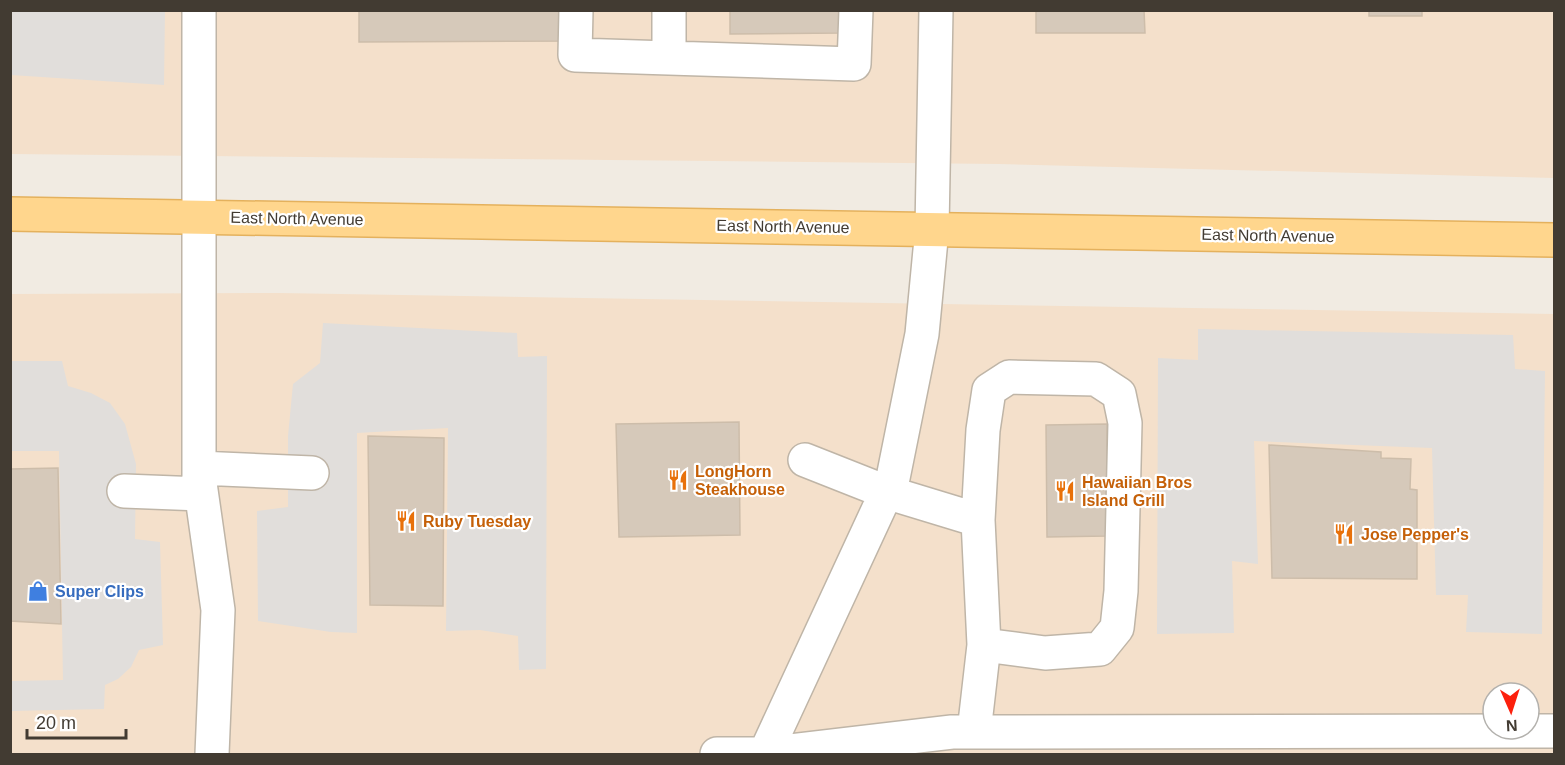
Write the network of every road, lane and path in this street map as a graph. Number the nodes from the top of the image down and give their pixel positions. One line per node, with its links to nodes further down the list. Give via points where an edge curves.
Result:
1 (199, 10): 8 (lane)
2 (576, 10): 6 (lane, via 575,55)
3 (669, 10): 6 (lane)
4 (856, 10): 6 (lane, via 854,64)
5 (936, 10): 9 (lane)
6 (669, 58)
7 (10, 214): 8 (main road, East North Avenue)
8 (199, 216): 9 (main road, East North Avenue); 13 (lane)
9 (932, 229): 10 (main road, East North Avenue); 15 (lane, via 922,334 893,478)
10 (1554, 240)
11 (805, 460): 15 (lane)
12 (312, 473): 13 (lane)
13 (200, 481): 14 (lane); 20 (lane, via 218,610)
14 (124, 491)
15 (886, 492): 16 (lane); 22 (lane)
16 (978, 520): 17 (lane); 17 (lane, via 988,390 1009,377 1096,378 1119,394 1125,435 1117,628 1100,649 1045,653)
17 (984, 645): 19 (lane)
18 (1554, 731): 19 (lane)
19 (974, 732): 22 (lane)
20 (212, 754)
21 (717, 754): 22 (lane)
22 (765, 754)

